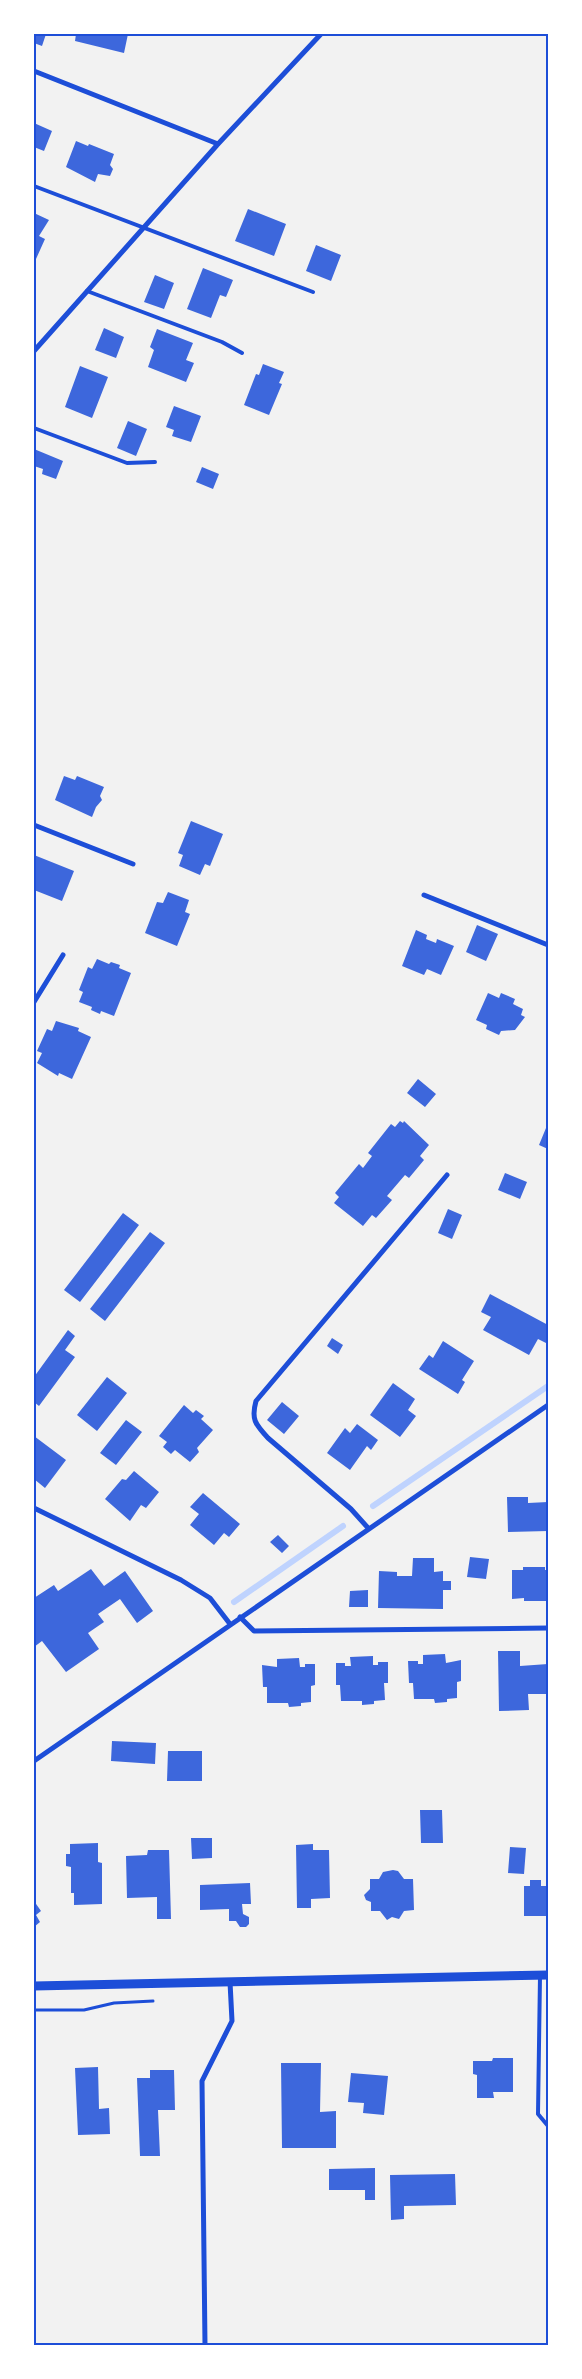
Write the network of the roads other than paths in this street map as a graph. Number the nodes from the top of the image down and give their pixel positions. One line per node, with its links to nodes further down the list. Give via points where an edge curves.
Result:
1 (321, 34): 3 (street)
2 (34, 71): 3 (street)
3 (218, 144): 5 (street)
4 (34, 186): 5 (lane)
5 (142, 228): 6 (street); 7 (lane)
6 (86, 291): 8 (street); 9 (lane, via 222,342)
7 (313, 292)
8 (34, 351)
9 (242, 353)
10 (34, 428): 11 (lane, via 127,463)
11 (155, 462)
12 (34, 825): 13 (street)
13 (133, 864)
14 (424, 895): 15 (street)
15 (548, 945)
16 (63, 955): 17 (street)
17 (34, 1002)
18 (447, 1175): 21 (street, via 256,1401 253,1413 257,1425 268,1438 352,1509)
19 (548, 1405): 21 (street)
20 (34, 1508): 23 (street, via 181,1580 210,1598)
21 (369, 1529): 22 (street)
22 (240, 1617): 23 (street); 24 (street, via 254,1631)
23 (230, 1624): 25 (street)
24 (548, 1628)
25 (34, 1761)
26 (544, 1975): 27 (street); 29 (lane, via 538,2114)
27 (230, 1982): 28 (street); 30 (street, via 232,2021 202,2081)
28 (34, 1986)
29 (548, 2126)
30 (205, 2345)

